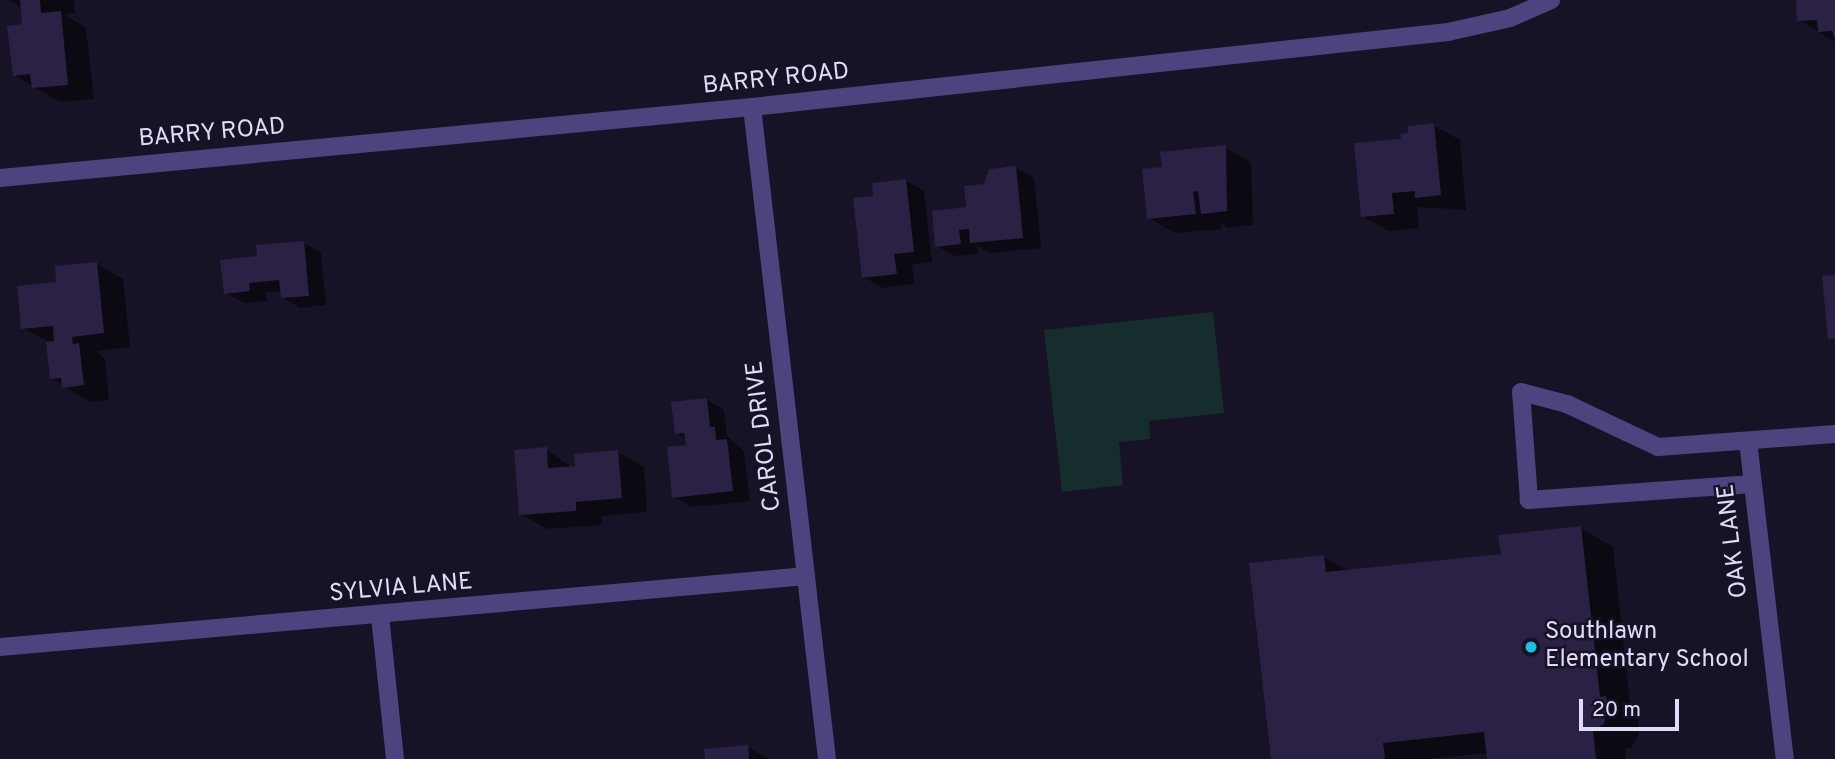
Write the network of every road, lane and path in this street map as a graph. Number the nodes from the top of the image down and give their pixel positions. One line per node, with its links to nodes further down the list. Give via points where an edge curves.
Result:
1 (1550, 0): 2 (street, BARRY ROAD, via 1510,18 1448,32)
2 (752, 107): 3 (street, BARRY ROAD); 7 (street, CAROL DRIVE)
3 (0, 178)
4 (1835, 434): 5 (street)
5 (1748, 441): 6 (street, OAK LANE); 6 (street, via 1658,447 1567,404 1521,392 1529,500)
6 (1752, 484): 12 (street, OAK LANE)
7 (806, 576): 8 (street, SYLVIA LANE); 11 (street, CAROL DRIVE)
8 (380, 616): 9 (street, SYLVIA LANE); 10 (street)
9 (0, 647)
10 (395, 759)
11 (827, 759)
12 (1785, 759)

